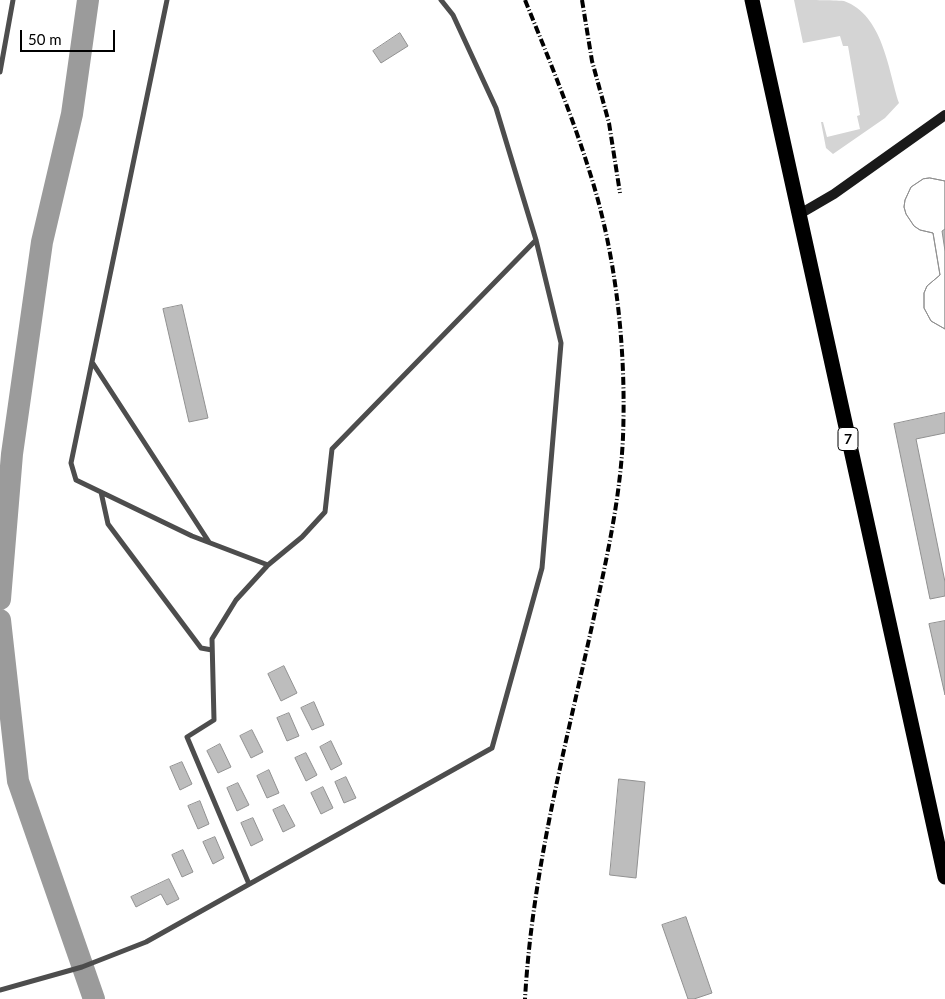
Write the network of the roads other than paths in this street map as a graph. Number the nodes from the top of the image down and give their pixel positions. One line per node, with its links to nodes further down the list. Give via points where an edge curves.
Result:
1 (13, 0): 5 (street)
2 (167, 0): 9 (street)
3 (441, 0): 8 (street, via 453,15 496,108)
4 (752, 0): 7 (highway, 7)
5 (0, 72)
6 (945, 115): 7 (street, via 834,194)
7 (798, 215): 14 (highway, 7)
8 (536, 240): 12 (street, via 332,449 325,512 302,537); 15 (street, via 561,343 542,568 492,748)
9 (92, 362): 10 (street, via 71,463 76,480); 11 (street)
10 (101, 492): 11 (street, via 149,517); 13 (street, via 108,524 202,648)
11 (209, 542): 12 (street)
12 (268, 565): 13 (street, via 236,600 212,639)
13 (212, 650): 15 (street, via 214,720 187,737)
14 (945, 877)
15 (249, 884): 16 (street, via 146,942 82,967)
16 (0, 990)

